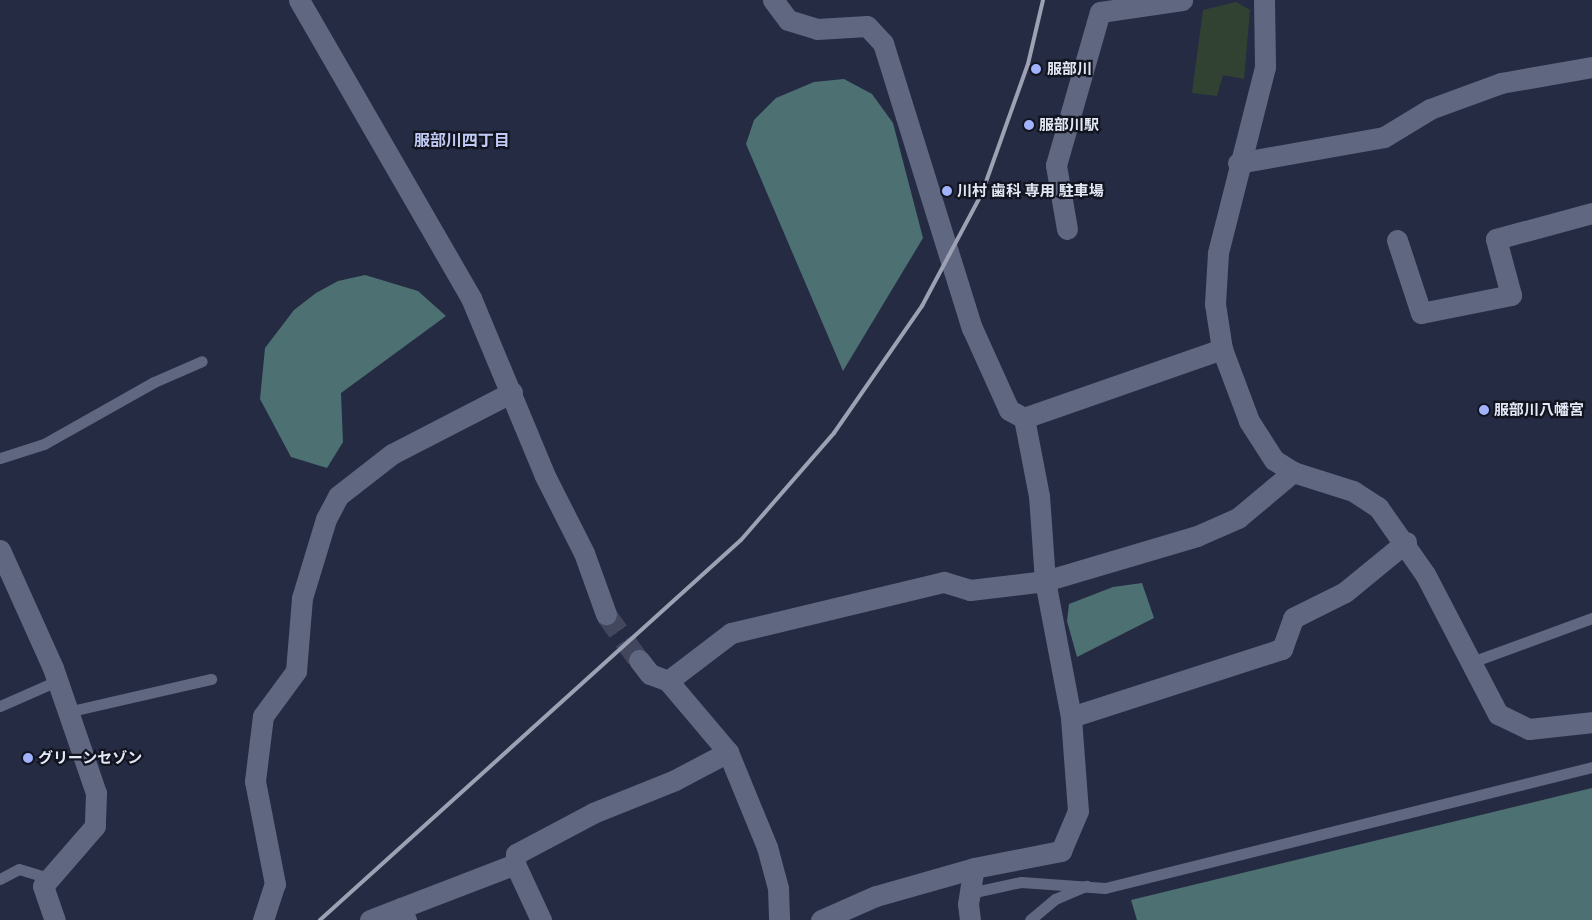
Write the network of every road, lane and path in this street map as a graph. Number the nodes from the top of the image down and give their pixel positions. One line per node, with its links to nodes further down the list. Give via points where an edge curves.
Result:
1 (299, 0): 12 (street, via 470,298)
2 (773, 0): 13 (street, via 788,20 817,29 868,26 883,43 972,328 1009,410)
3 (1182, 0): 8 (street, via 1100,12 1056,165)
4 (1264, 0): 6 (street, via 1265,67)
5 (1592, 67): 6 (street, via 1501,83 1430,108 1384,137)
6 (1238, 163): 10 (street, via 1218,253 1215,304)
7 (1592, 213): 9 (street, via 1496,239 1510,295 1420,313)
8 (1067, 229)
9 (1398, 240)
10 (1222, 349): 13 (street); 15 (street, via 1249,421 1274,460)
11 (202, 360): 14 (lane, via 154,382 44,444)
12 (512, 392): 19 (street, via 561,511 584,553); 40 (street, via 392,454 338,496 326,519 302,598 296,671 263,716 256,781 275,884)
13 (1024, 418): 18 (street, via 1039,496)
14 (0, 458)
15 (1293, 472): 16 (street, via 1353,491 1378,507); 18 (street, via 1238,518 1197,536)
16 (1406, 542): 22 (street); 28 (street, via 1345,592 1293,618 1282,649)
17 (0, 550): 24 (street)
18 (1045, 581): 25 (street, via 970,590 944,582 731,633); 28 (street)
19 (606, 614)
20 (1592, 618): 22 (lane)
21 (639, 660): 25 (street, via 650,674)
22 (1468, 663): 29 (street, via 1498,714 1529,729)
23 (211, 679): 27 (lane)
24 (57, 681): 26 (lane); 27 (street)
25 (668, 681): 30 (street)
26 (0, 706)
27 (67, 712): 34 (street, via 96,793 95,826)
28 (1071, 717): 33 (street, via 1078,811 1061,851)
29 (1592, 722)
30 (728, 752): 32 (street, via 675,780 593,813 516,854); 43 (street, via 767,847 778,888)
31 (1592, 767): 36 (lane, via 1105,888)
32 (515, 864): 38 (street); 42 (street)
33 (974, 868): 37 (street); 44 (street, via 876,896)
34 (48, 878): 35 (lane, via 19,869); 39 (street, via 43,886)
35 (0, 879)
36 (1088, 885): 37 (lane, via 1021,882); 46 (lane, via 1055,899)
37 (970, 893): 45 (street)
38 (404, 914): 41 (street)
39 (55, 920)
40 (263, 920)
41 (370, 920)
42 (541, 920)
43 (779, 920)
44 (822, 920)
45 (970, 920)
46 (1030, 920)

